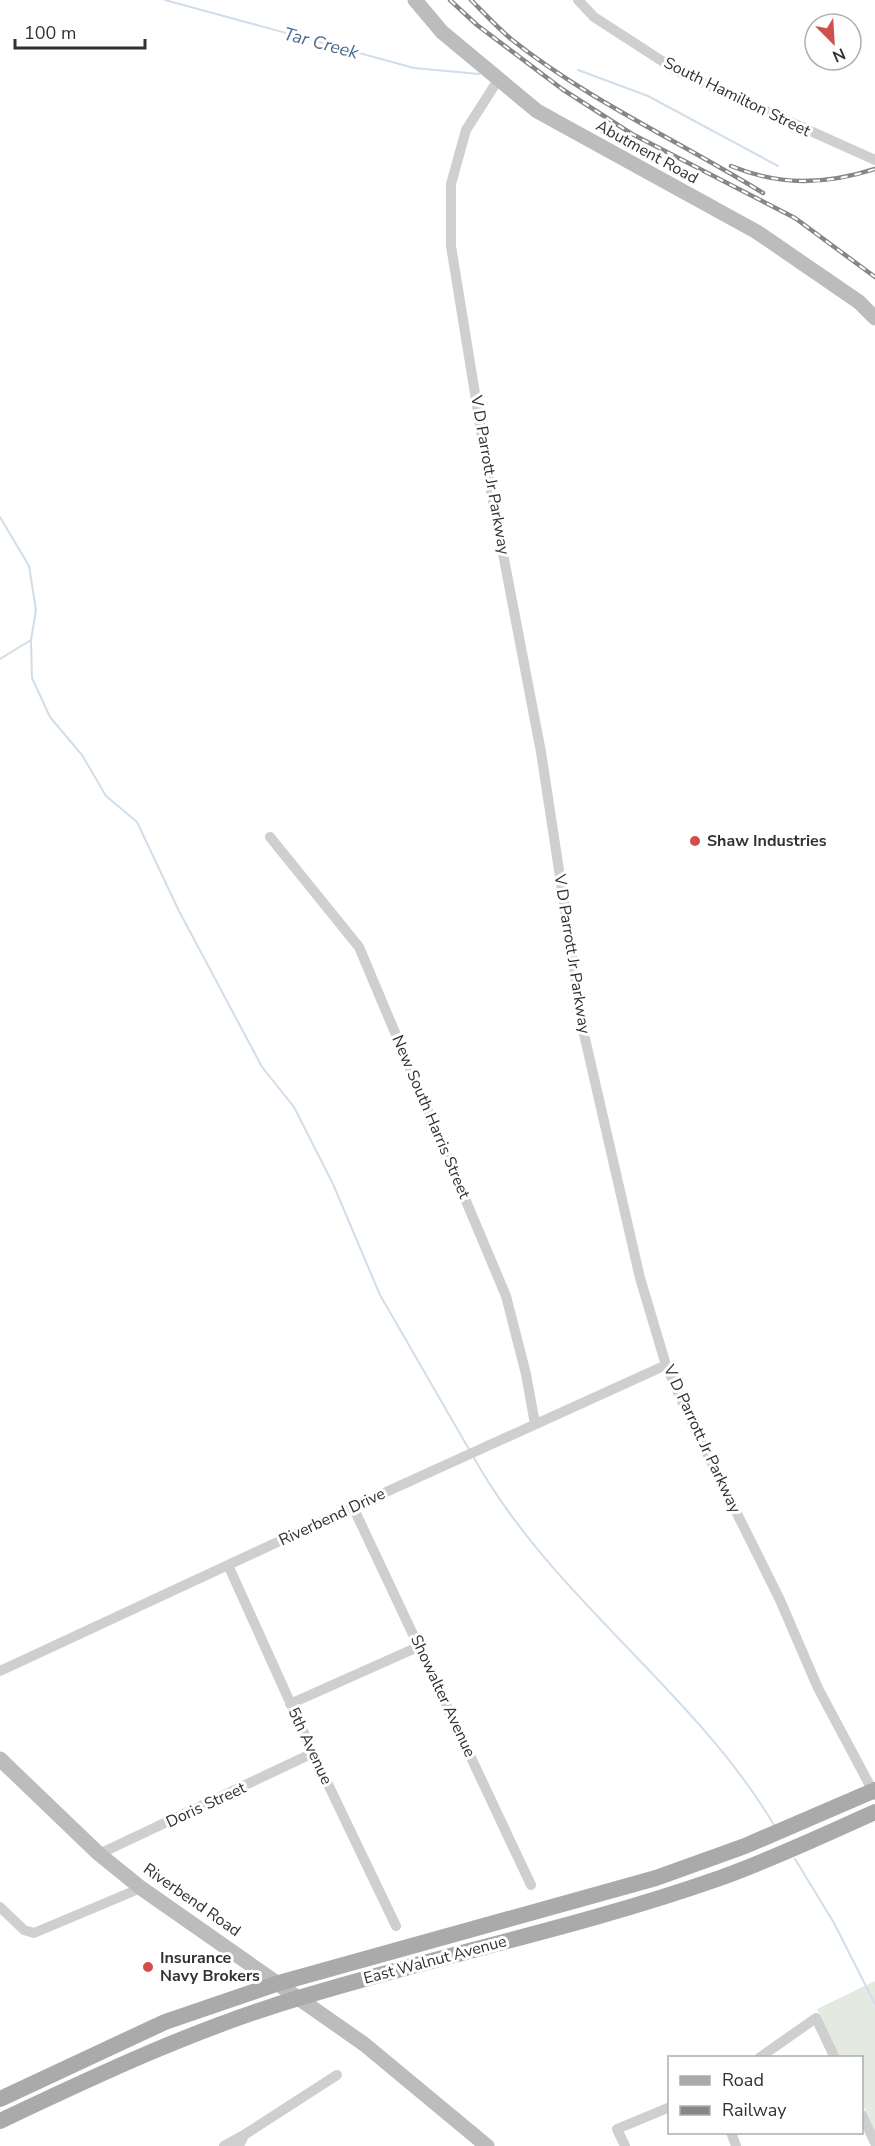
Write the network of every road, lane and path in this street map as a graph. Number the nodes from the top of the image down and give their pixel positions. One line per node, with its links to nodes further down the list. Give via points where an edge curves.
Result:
1 (415, 0): 3 (street, Abutment Road, via 442,32)
2 (578, 0): 4 (street, South Hamilton Street, via 594,17 679,72)
3 (498, 80): 5 (street, Abutment Road, via 537,111 757,232 859,302); 7 (street, V D Parrott Jr Parkway, via 466,130 452,184 451,246 490,486 541,752 584,1034 640,1278)
4 (875, 160)
5 (875, 318)
6 (270, 837): 8 (street, New South Harris Street, via 359,947 506,1296)
7 (666, 1365): 8 (street, Riverbend Drive); 16 (street, V D Parrott Jr Parkway, via 819,1688)
8 (535, 1424): 9 (street, Riverbend Drive)
9 (353, 1507): 10 (street, Riverbend Drive); 11 (street, Showalter Avenue)
10 (228, 1564): 12 (street, Riverbend Drive); 13 (street, 5th Avenue)
11 (420, 1646): 13 (street); 19 (street, Showalter Avenue)
12 (0, 1671)
13 (290, 1704): 14 (street, 5th Avenue)
14 (313, 1753): 18 (street, Doris Street); 22 (street, 5th Avenue)
15 (0, 1759): 18 (street, Riverbend Road)
16 (874, 1792): 23 (main road, East Walnut Avenue, via 656,1878)
17 (875, 1812): 24 (main road, East Walnut Avenue, via 779,1855 673,1893)
18 (99, 1854): 20 (street, Riverbend Road)
19 (531, 1885)
20 (141, 1888): 21 (street, via 34,1933 24,1930); 23 (street, Riverbend Road)
21 (0, 1907)
22 (396, 1926)
23 (279, 1983): 24 (street, Riverbend Road); 28 (main road, East Walnut Avenue, via 165,2022)
24 (301, 1997): 31 (main road, East Walnut Avenue, via 126,2061); 36 (street, Riverbend Road)
25 (762, 2056): 26 (street, via 816,2019)
26 (834, 2056)
27 (337, 2075): 32 (street)
28 (0, 2099)
29 (668, 2107): 37 (street, via 617,2129)
30 (863, 2119): 33 (street)
31 (0, 2121)
32 (244, 2134): 34 (street); 35 (street)
33 (875, 2145)
34 (224, 2146)
35 (239, 2146)
36 (487, 2146)
37 (625, 2146)

